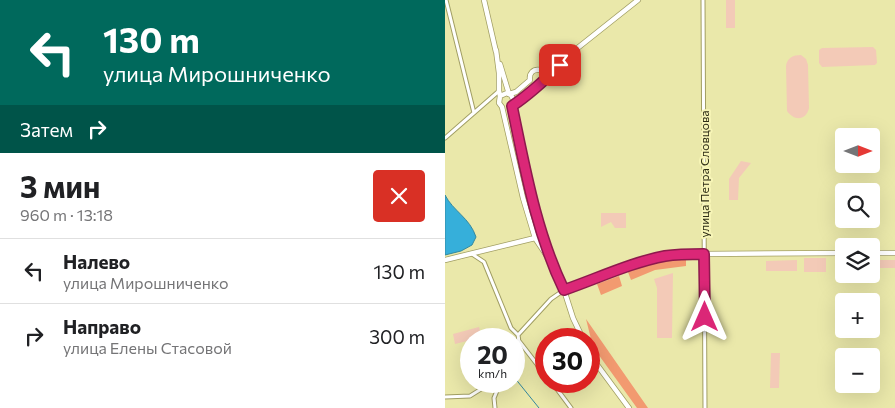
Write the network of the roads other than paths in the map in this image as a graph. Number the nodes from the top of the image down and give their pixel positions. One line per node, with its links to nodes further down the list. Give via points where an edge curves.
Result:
1 (446, 0): 14 (street)
2 (483, 0): 5 (main road)
3 (638, 0): 6 (main road)
4 (703, 0): 22 (street, улица Петра Словцова)
5 (496, 50): 10 (main road); 11 (main road)
6 (570, 54): 7 (main road); 9 (main road)
7 (540, 70): 8 (main road, via 532,72); 9 (main road, via 545,77)
8 (530, 80): 9 (main road, via 536,86); 11 (main road)
9 (542, 83): 12 (main road)
10 (500, 94): 11 (main road); 13 (main road); 14 (street)
11 (509, 94): 12 (main road, via 513,99)
12 (512, 106): 13 (main road); 16 (main road)
13 (501, 107): 17 (main road)
14 (474, 113): 15 (street)
15 (445, 138)
16 (541, 232): 17 (main road); 24 (main road)
17 (535, 238): 21 (main road); 24 (main road)
18 (835, 253): 22 (main road)
19 (880, 253): 20 (main road)
20 (895, 253)
21 (472, 254): 23 (main road); 26 (street, via 484,262)
22 (704, 254): 25 (main road, via 642,262); 39 (street, улица Петра Словцова)
23 (445, 260)
24 (551, 261): 25 (main road)
25 (564, 290): 27 (street, via 551,299); 28 (main road)
26 (511, 328)
27 (524, 328)
28 (578, 328)
29 (525, 349): 30 (street)
30 (535, 362)
31 (600, 369): 38 (main road)
32 (475, 393): 35 (street)
33 (496, 393): 36 (street)
34 (560, 393): 37 (street)
35 (445, 397)
36 (495, 408)
37 (571, 408)
38 (629, 408)
39 (705, 408)

